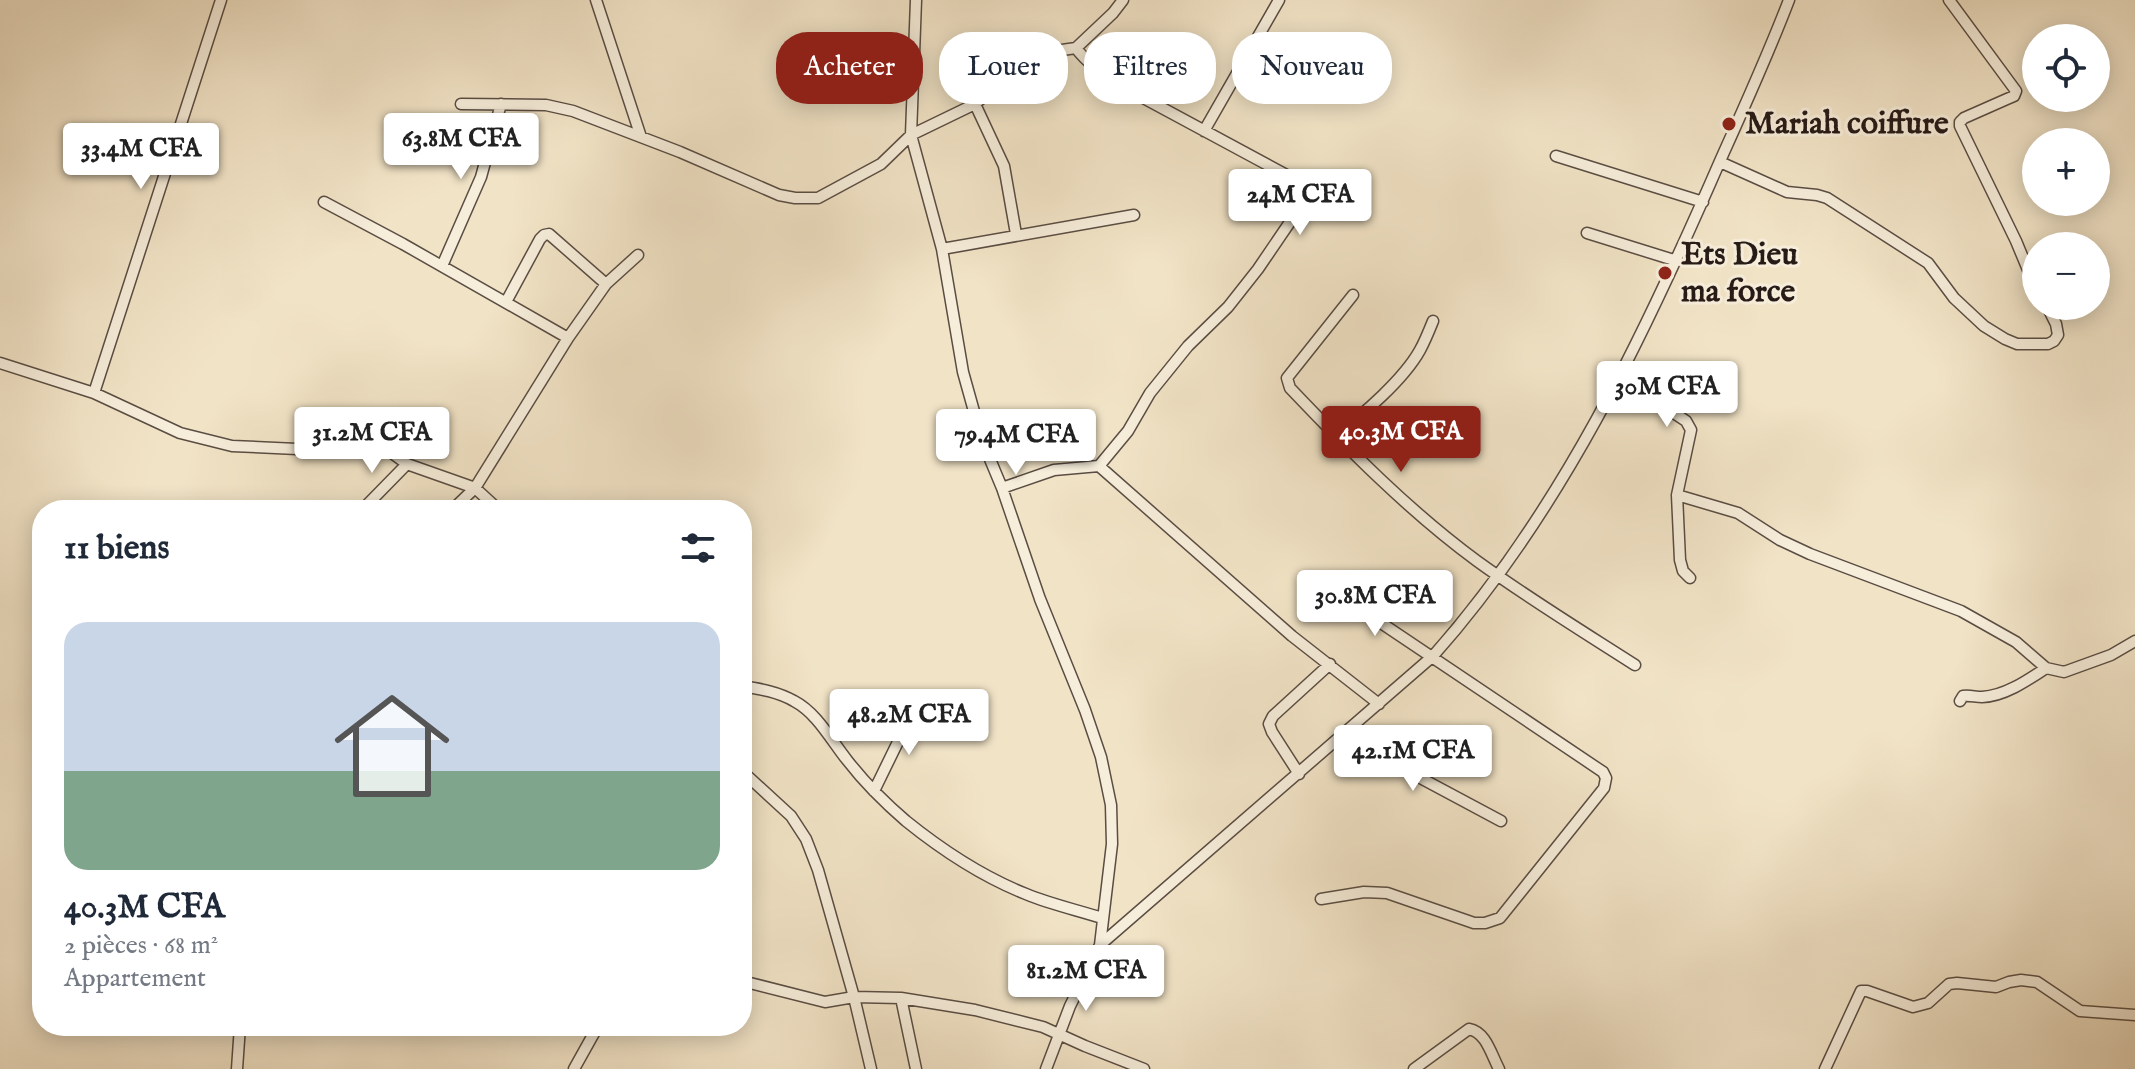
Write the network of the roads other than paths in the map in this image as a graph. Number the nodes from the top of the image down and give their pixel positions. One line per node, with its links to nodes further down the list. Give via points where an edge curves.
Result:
1 (221, 0): 36 (street)
2 (596, 0): 15 (street)
3 (1123, 0): 8 (street)
4 (1279, 0): 13 (street)
5 (1789, 0): 17 (street)
6 (1949, 0): 25 (street, via 2016,91 1964,118 1960,126)
7 (917, 1): 14 (street)
8 (1076, 48): 9 (street); 13 (street, via 1125,88)
9 (1068, 49)
10 (461, 104): 11 (street)
11 (501, 104): 15 (street, via 557,107); 27 (street, via 481,177)
12 (975, 104): 14 (street); 22 (street, via 1004,166)
13 (1204, 131): 39 (street, via 1309,189 1258,269 1150,393)
14 (911, 135): 15 (street, via 881,164 818,198 779,195); 23 (street)
15 (641, 137)
16 (1556, 156): 19 (street)
17 (1720, 162): 19 (street); 31 (street, via 1787,192 1827,198 1928,263 1954,298 2005,339 2048,344 2058,335)
18 (324, 202): 27 (street)
19 (1703, 202): 26 (street)
20 (1134, 215): 22 (street)
21 (1587, 233): 26 (street)
22 (1016, 234): 23 (street)
23 (942, 249): 41 (street, via 963,372)
24 (638, 255): 28 (street)
25 (2022, 255)
26 (1677, 261): 35 (street)
27 (442, 266): 30 (street)
28 (606, 284): 30 (street, via 549,234 540,239); 33 (street)
29 (1353, 295): 37 (street, via 1287,378 1290,388)
30 (506, 302): 33 (street)
31 (2054, 320)
32 (1433, 321): 37 (street, via 1420,352 1396,381)
33 (568, 338): 40 (street)
34 (0, 363): 36 (street)
35 (1620, 377): 42 (street, via 1686,421 1691,430); 46 (street, via 1572,464)
36 (94, 393): 38 (street, via 180,433 232,446 297,449 363,438)
37 (1335, 435): 46 (street, via 1436,528)
38 (407, 464): 40 (street); 43 (street)
39 (1099, 466): 41 (street, via 1054,470); 51 (street)
40 (475, 488): 44 (street); 45 (street)
41 (1002, 488): 64 (street, via 1101,757 1112,844)
42 (1677, 495): 47 (street, via 1680,560); 53 (street, via 1738,513 1810,554 1961,611 2016,642)
43 (372, 500)
44 (462, 500)
45 (488, 500)
46 (1499, 576): 50 (street); 52 (street)
47 (1690, 578)
48 (1335, 592): 50 (street)
49 (2135, 641): 53 (street, via 2064,672)
50 (1433, 656): 56 (street); 63 (street, via 1603,772 1604,788 1500,918 1474,923 1376,891)
51 (1330, 664): 56 (street); 59 (street, via 1269,724)
52 (1635, 665)
53 (2046, 668): 55 (street, via 2006,691 1963,696)
54 (752, 688): 61 (street, via 797,702 812,714)
55 (1960, 701)
56 (1379, 704): 58 (street)
57 (914, 709): 61 (street)
58 (1342, 736): 59 (street); 62 (street)
59 (1299, 774): 65 (street)
60 (752, 780): 67 (street, via 791,816 806,839)
61 (874, 791): 64 (street, via 905,820 982,872 1026,894)
62 (1501, 821)
63 (1321, 899)
64 (1102, 918): 65 (street)
65 (1100, 945): 70 (street)
66 (752, 983): 67 (street, via 825,1002)
67 (854, 997): 68 (street); 75 (street)
68 (901, 998): 70 (street, via 1000,1015); 76 (street)
69 (2135, 1015): 81 (street, via 2080,1011 2037,982 2021,980 1996,987 1949,984 1928,1003 1913,1007 1861,991)
70 (1060, 1034): 77 (street); 78 (street)
71 (239, 1036): 73 (street)
72 (592, 1036): 74 (street)
73 (237, 1069)
74 (574, 1069)
75 (871, 1069)
76 (916, 1069)
77 (1046, 1069)
78 (1144, 1069)
79 (1414, 1069): 80 (street, via 1469,1029 1481,1034)
80 (1499, 1069)
81 (1825, 1069)

